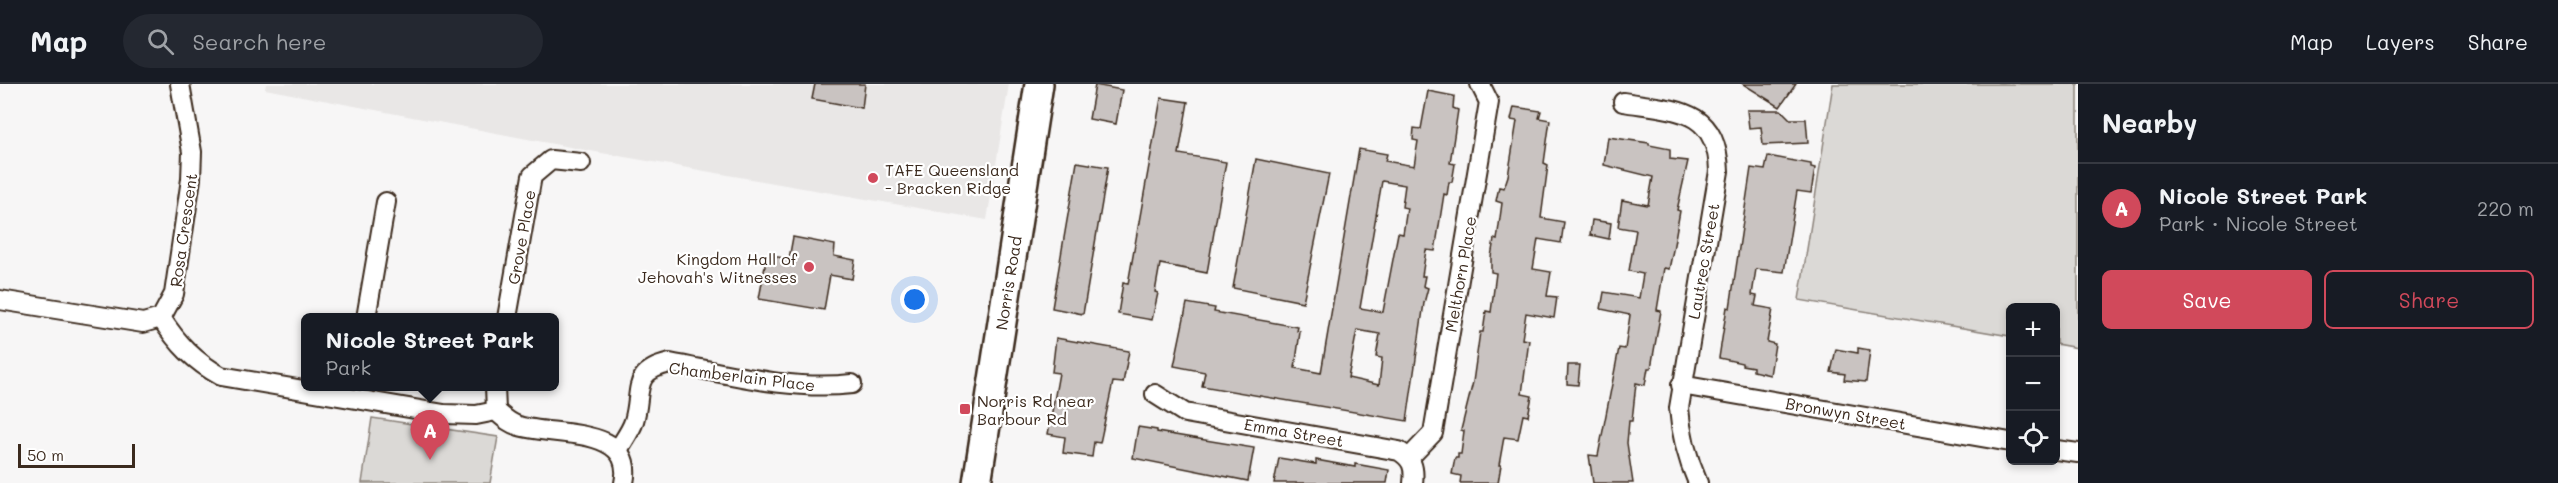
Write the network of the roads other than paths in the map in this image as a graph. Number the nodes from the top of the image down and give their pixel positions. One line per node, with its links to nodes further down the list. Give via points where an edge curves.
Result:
1 (180, 84): 10 (street, Rosa Crescent, via 192,152 192,179 174,294)
2 (1039, 84): 24 (main road, Norris Road)
3 (1480, 84): 22 (street, Melthorn Place, via 1489,102 1433,433)
4 (1623, 102): 12 (street, Lautrec Street, via 1689,114 1713,137 1718,151 1719,171)
5 (581, 163): 9 (street, Grove Place, via 551,160 532,176)
6 (386, 202): 8 (street)
7 (0, 300): 10 (street, via 143,322)
8 (367, 313)
9 (508, 313)
10 (161, 318): 13 (street, via 176,341 198,363 221,376)
11 (852, 384): 19 (street, Chamberlain Place, via 791,384 670,363 653,367 643,375 634,421)
12 (1681, 385): 18 (street, Bronwyn Street); 26 (street, Lautrec Street, via 1681,435)
13 (301, 386)
14 (495, 391): 17 (street)
15 (353, 392): 17 (street, via 444,414 476,416)
16 (1155, 394): 22 (street, Emma Street, via 1185,413 1399,451)
17 (496, 411): 19 (street, via 519,426 606,441)
18 (2006, 441)
19 (618, 450): 23 (street, via 624,459)
20 (2060, 451): 21 (street)
21 (2078, 453)
22 (1410, 457): 25 (street, via 1415,471)
23 (624, 483)
24 (977, 483)
25 (1413, 483)
26 (1698, 483)

